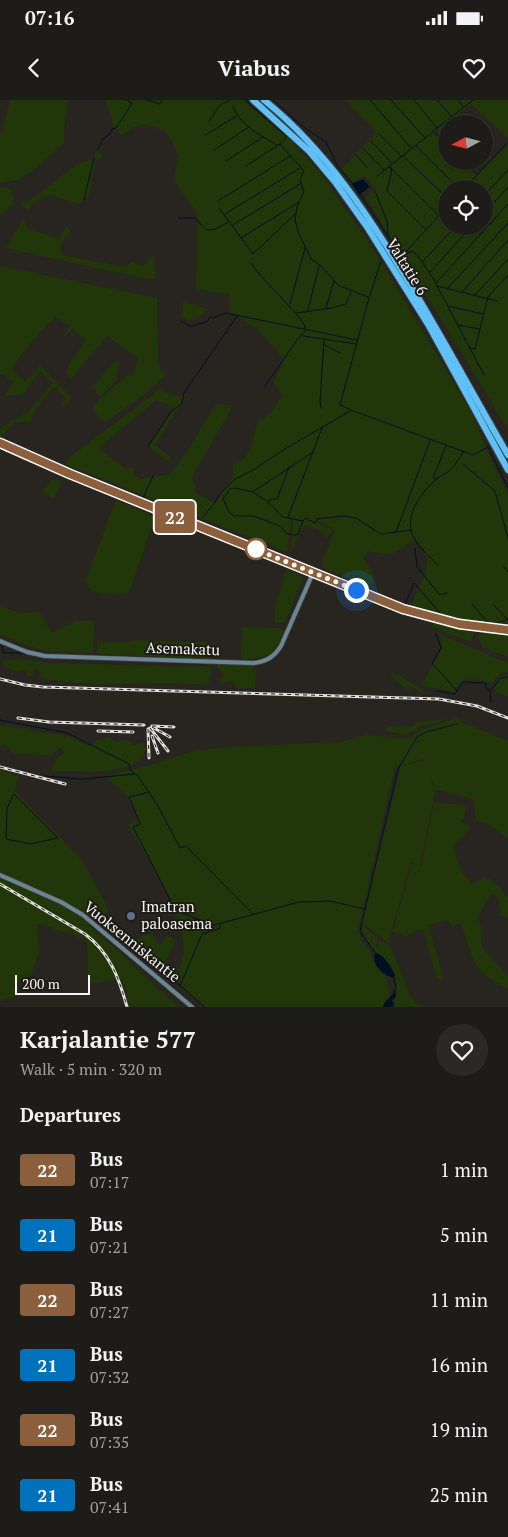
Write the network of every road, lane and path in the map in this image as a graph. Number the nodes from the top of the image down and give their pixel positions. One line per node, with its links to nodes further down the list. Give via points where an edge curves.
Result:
1 (253, 100): 4 (highway, Valtatie 6, via 309,151 349,201 429,326)
2 (264, 100): 5 (highway, Valtatie 6, via 318,151 368,218 434,324)
3 (0, 443): 8 (street)
4 (492, 443): 6 (highway, Valtatie 6); 7 (highway)
5 (508, 455)
6 (508, 470)
7 (508, 476)
8 (313, 573): 9 (street, via 428,617 473,627); 10 (street, Asemakatu, via 281,646 264,662 45,656)
9 (508, 630)
10 (0, 641)
11 (0, 875): 12 (street, Vuoksenniskantie, via 83,914)
12 (192, 1007)

